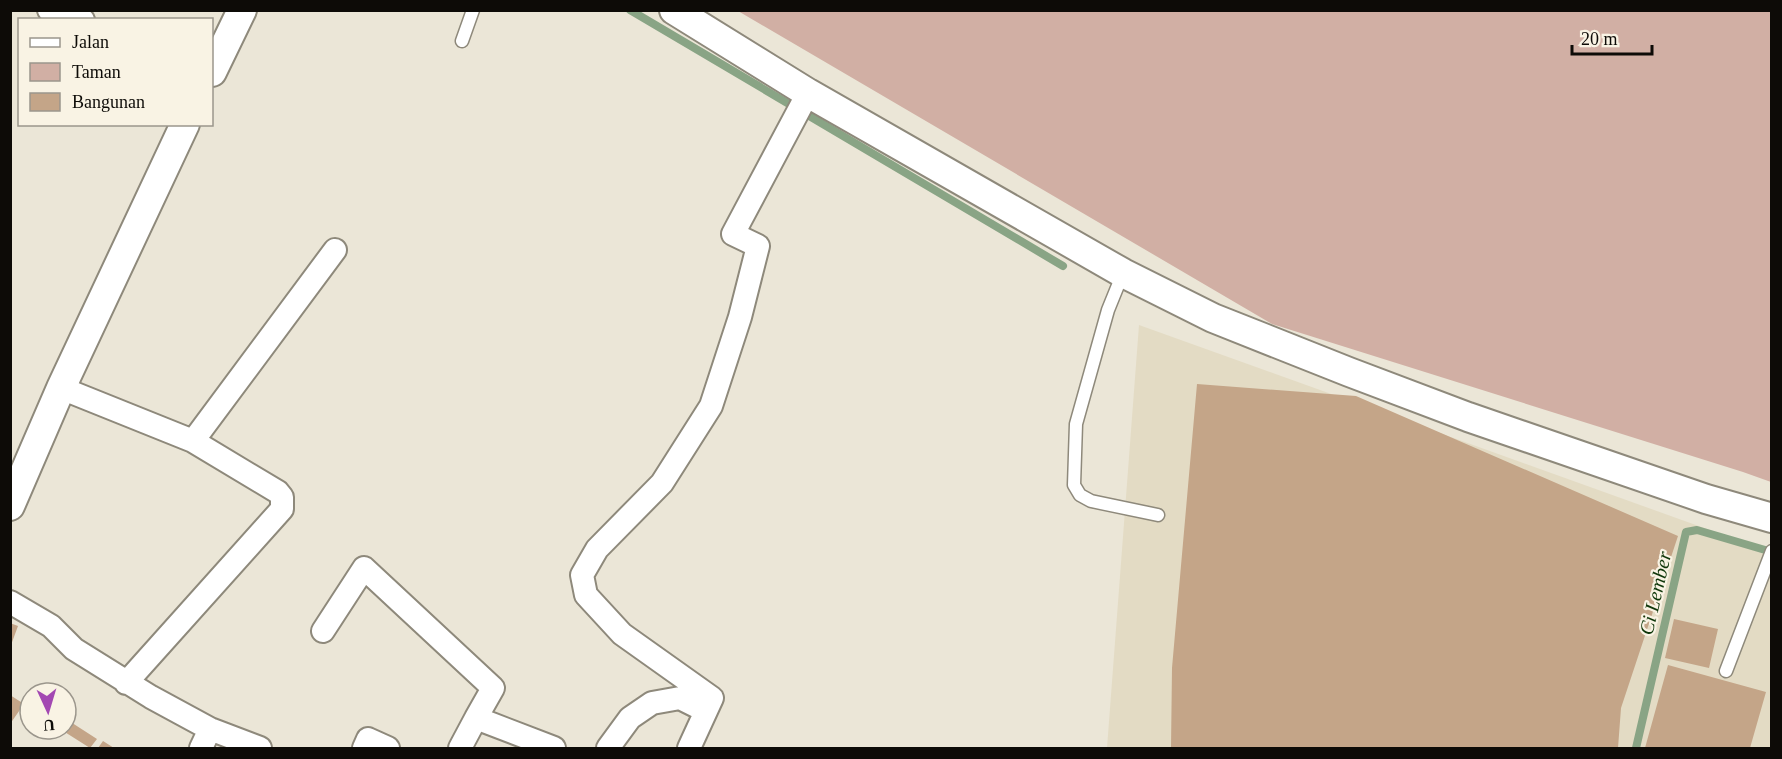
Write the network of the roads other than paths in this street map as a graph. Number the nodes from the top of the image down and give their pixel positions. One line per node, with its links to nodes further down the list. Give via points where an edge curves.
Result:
1 (50, 10): 5 (street)
2 (242, 10): 7 (street)
3 (473, 10): 6 (lane)
4 (674, 10): 8 (street)
5 (76, 18)
6 (462, 41)
7 (214, 62)
8 (801, 105): 11 (street); 22 (street, via 734,234 758,246 711,406 662,483 597,549 582,575 586,595 622,634 712,698)
9 (184, 126): 12 (street)
10 (335, 250): 13 (street)
11 (1124, 273): 15 (lane, via 1108,310 1076,424 1074,485 1080,495 1091,501); 16 (street, via 1223,322 1468,417)
12 (61, 388): 13 (street); 14 (street)
13 (193, 441): 21 (street, via 278,492 282,509)
14 (10, 506)
15 (1158, 515)
16 (1772, 518)
17 (1769, 557): 20 (lane)
18 (10, 602): 21 (street, via 51,626 74,649)
19 (323, 631): 23 (street, via 364,568 493,688)
20 (1726, 671)
21 (126, 682): 24 (street)
22 (706, 711): 30 (street, via 680,698 652,704 630,718); 31 (street)
23 (476, 718): 28 (street); 29 (street)
24 (205, 739): 25 (street)
25 (260, 748)
26 (364, 748): 27 (street, via 368,739)
27 (388, 748)
28 (460, 748)
29 (554, 748)
30 (608, 748)
31 (689, 748)

